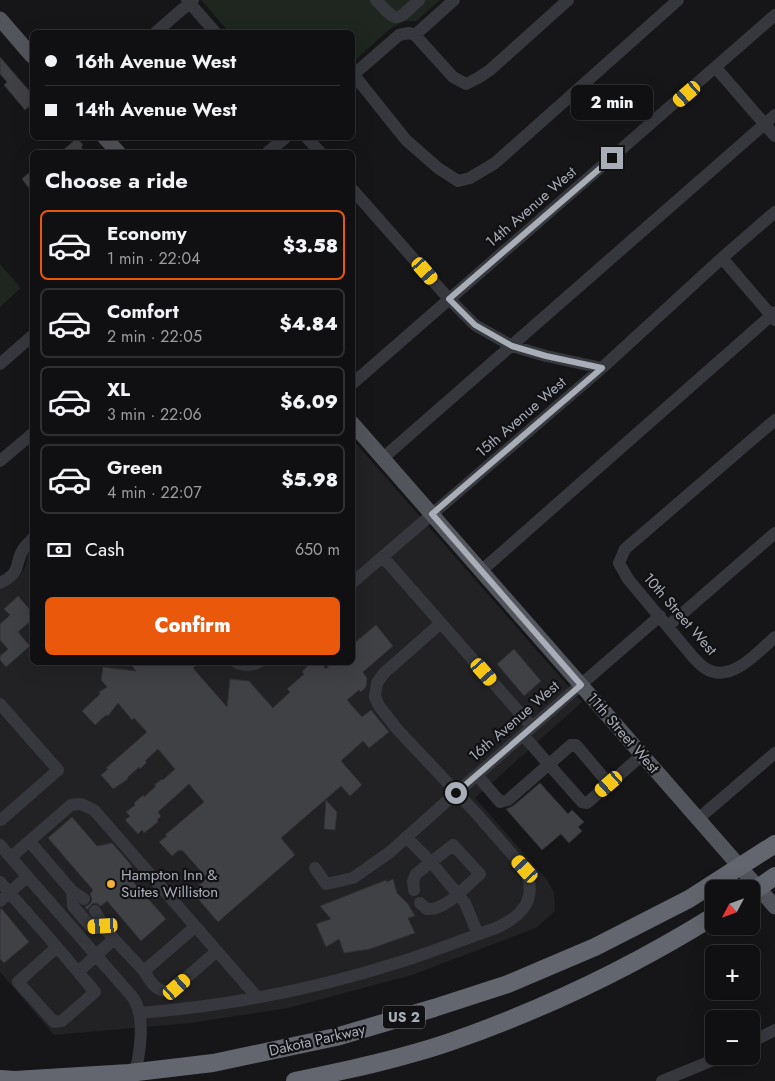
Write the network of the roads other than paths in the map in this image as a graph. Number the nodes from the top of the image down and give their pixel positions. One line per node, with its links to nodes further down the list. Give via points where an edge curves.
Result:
1 (376, 0): 2 (street, via 396,18)
2 (419, 0)
3 (454, 0): 11 (street)
4 (568, 0): 11 (street, via 490,70 466,84 453,77)
5 (678, 0): 15 (street, via 495,163 470,178 458,181 406,140)
6 (190, 1): 9 (street); 10 (street)
7 (775, 15): 13 (street, 14th Avenue West)
8 (0, 19): 12 (main road)
9 (158, 30)
10 (213, 30)
11 (415, 36): 14 (street, via 408,33 399,36)
12 (30, 54)
13 (716, 68): 17 (street); 28 (street, 14th Avenue West)
14 (355, 74)
15 (355, 78)
16 (775, 115): 17 (street)
17 (765, 124): 18 (street); 31 (street)
18 (775, 136)
19 (107, 140): 22 (main road)
20 (283, 140): 23 (street)
21 (309, 140): 24 (street)
22 (116, 150)
23 (270, 150)
24 (318, 150)
25 (355, 192): 28 (street)
26 (775, 212): 27 (street, 15th Avenue West)
27 (722, 258): 29 (street); 33 (street, 15th Avenue West)
28 (449, 299): 31 (street, via 475,325); 34 (street, 14th Avenue West)
29 (774, 316): 44 (street)
30 (30, 338): 32 (street)
31 (512, 346): 33 (street); 38 (street)
32 (0, 364)
33 (602, 368): 40 (street, 15th Avenue West)
34 (355, 381)
35 (775, 420): 47 (street, 10th Street West, via 625,549 618,563)
36 (355, 426): 38 (main road, 11th Street West)
37 (30, 436): 39 (street)
38 (383, 458): 40 (main road, 11th Street West)
39 (0, 461)
40 (432, 514): 43 (street, 15th Avenue West); 44 (main road, 11th Street West)
41 (775, 533): 47 (street, 16th Avenue West)
42 (30, 541): 46 (street, via 23,548 12,576)
43 (383, 556): 45 (street, 15th Avenue West); 48 (street)
44 (481, 571): 50 (main road, 11th Street West)
45 (355, 580)
46 (0, 583)
47 (664, 621): 49 (street, 10th Street West, via 693,658 705,669 718,673 731,672); 50 (street, 16th Avenue West)
48 (441, 623): 52 (street); 58 (street, via 384,673 377,683 375,697 397,729)
49 (775, 637)
50 (581, 685): 52 (street, 16th Avenue West); 54 (main road, 11th Street West)
51 (0, 704): 59 (street, via 58,770)
52 (527, 731): 55 (street); 56 (street, 16th Avenue West)
53 (775, 753): 60 (street)
54 (642, 755): 57 (street); 60 (main road, 11th Street West)
55 (549, 764): 56 (street, via 508,800 500,802); 57 (street, via 582,802 587,803); 57 (street, via 571,745 576,745)
56 (476, 775): 58 (street, 16th Avenue West)
57 (609, 784)
58 (456, 793): 61 (street, 16th Avenue West); 86 (street, via 525,869 530,880 527,902 520,912 511,921)
59 (0, 819)
60 (698, 819): 67 (main road, 11th Street West)
61 (406, 838): 66 (street); 68 (street, 16th Avenue West, via 353,878 326,884)
62 (29, 841): 65 (street); 75 (street); 85 (street, via 71,805 81,804 94,810)
63 (775, 844): 67 (highway, Dakota Parkway / US 2)
64 (0, 845): 65 (street)
65 (10, 857): 70 (street)
66 (431, 862): 74 (street, via 416,874); 76 (street); 76 (street, via 453,845 480,874)
67 (740, 867): 71 (main road, 11th Street West); 98 (highway, Dakota Parkway / US 2, via 689,898 595,947 508,984 336,1037 213,1063)
68 (315, 868)
69 (775, 876): 73 (highway)
70 (27, 877): 78 (street); 90 (street)
71 (748, 880)
72 (0, 882): 78 (street)
73 (760, 887)
74 (414, 890)
75 (72, 891): 79 (street); 84 (street, via 73,906 90,926)
76 (457, 894): 80 (street, via 433,910); 86 (street, via 465,903)
77 (760, 895): 81 (main road, 11th Street West)
78 (5, 897): 88 (street)
79 (84, 899)
80 (420, 903)
81 (775, 907)
82 (95, 912): 84 (street)
83 (705, 921): 101 (highway, US 2, via 593,982 522,1014 449,1042 359,1068)
84 (103, 926): 87 (street)
85 (195, 927): 89 (street); 91 (street)
86 (478, 934): 93 (street, via 380,968)
87 (114, 939): 90 (street); 91 (street)
88 (57, 947): 92 (street); 92 (street, via 18,982 54,1022 62,1021 95,992)
89 (217, 952): 91 (street, via 171,991 158,990); 93 (street)
90 (96, 955): 92 (street); 94 (street, via 134,1000)
91 (144, 971)
92 (78, 972)
93 (257, 997): 94 (street)
94 (139, 1013): 98 (street, via 140,1052)
95 (775, 1030): 96 (street)
96 (760, 1038)
97 (705, 1065): 99 (street)
98 (135, 1073): 100 (highway, Dakota Parkway / US 2)
99 (680, 1078): 102 (street)
100 (0, 1079)
101 (295, 1081)
102 (662, 1081)

